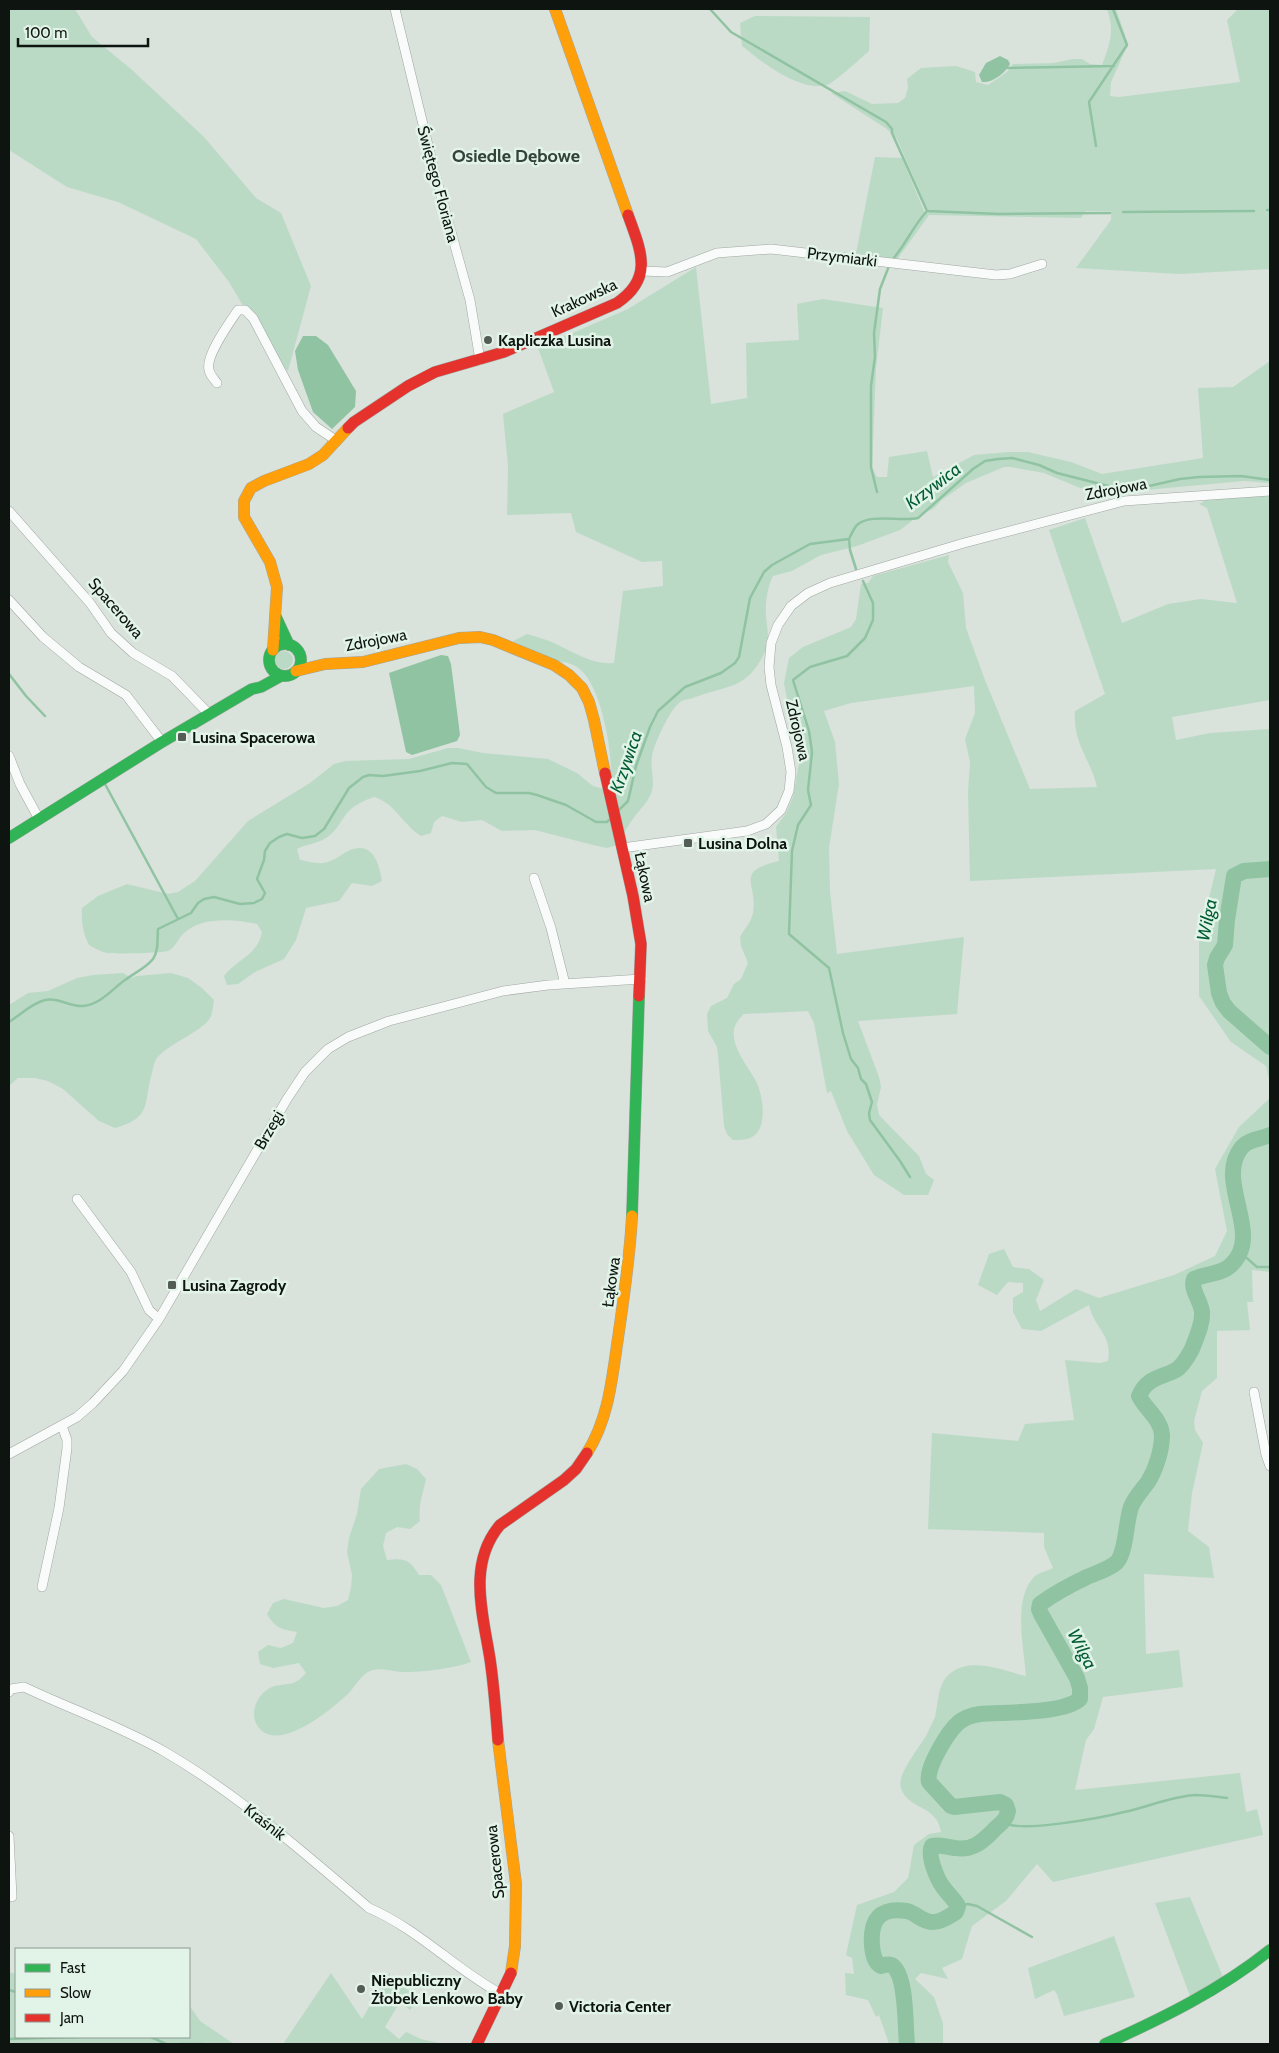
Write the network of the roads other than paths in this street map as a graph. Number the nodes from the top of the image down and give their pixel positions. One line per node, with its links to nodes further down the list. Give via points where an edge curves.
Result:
1 (395, 9): 5 (street, Świętego Floriana, via 470,300)
2 (555, 9): 4 (street, via 640,248)
3 (1042, 264): 4 (street, Przymiarki, via 996,275 771,249 717,253 667,272)
4 (642, 271): 5 (street, Krakowska, via 636,287 624,299)
5 (480, 360): 7 (street, Krakowska, via 434,372 408,386 354,422)
6 (217, 383): 7 (street, via 209,369 209,359 230,321 238,310 244,310 253,318 302,410 316,427)
7 (336, 441): 11 (street, Krakowska, via 309,464 251,488 244,500 247,525 274,573)
8 (1267, 491): 25 (street, Zdrojowa, via 1124,501 964,543 830,583 808,593 791,606 771,643 771,686 791,772 789,791 781,810 766,824 747,831)
9 (9, 511): 20 (street, Spacerowa, via 90,603 111,633 133,653 172,676)
10 (9, 600): 21 (street, via 43,637 79,667 126,695)
11 (276, 617): 12 (street, Krakowska); 13 (street, Krakowska)
12 (289, 645): 13 (street, via 280,645); 14 (street)
13 (272, 650): 15 (street)
14 (299, 654): 16 (street, Zdrojowa); 17 (street, via 300,663)
15 (269, 663): 18 (street); 19 (street)
16 (325, 664): 17 (street, Zdrojowa); 25 (street, Zdrojowa, via 363,662 469,637 493,640 569,674 589,702)
17 (296, 671): 18 (street, via 289,676)
18 (281, 676): 19 (street)
19 (252, 689): 20 (street)
20 (210, 714): 21 (street)
21 (162, 742): 23 (street)
22 (9, 756): 23 (street)
23 (39, 819): 24 (street)
24 (9, 838)
25 (622, 848): 27 (street, Łąkowa, via 640,930)
26 (534, 878): 28 (street)
27 (641, 979): 28 (street, Brzegi); 36 (street, Łąkowa, via 630,1260 608,1402 596,1438 576,1469 500,1525 485,1547 480,1585)
28 (565, 984): 30 (street, Brzegi, via 503,991 448,1004 389,1021 348,1037 328,1049 305,1072 286,1099)
29 (77, 1199): 30 (street, via 131,1272 149,1310)
30 (159, 1319): 32 (street, Brzegi, via 123,1371 93,1404)
31 (1254, 1392): 34 (street)
32 (62, 1426): 33 (street, Brzegi); 35 (street, via 67,1440 60,1508)
33 (9, 1454)
34 (1270, 1466)
35 (42, 1587)
36 (491, 1668): 41 (street, Spacerowa, via 515,1873 513,1966)
37 (9, 1692): 41 (street, Kraśnik, via 24,1687 126,1732 179,1761 254,1813 369,1908 435,1947 476,1980)
38 (9, 1836): 39 (street)
39 (12, 1897)
40 (1270, 1950): 43 (street, via 1227,1983)
41 (501, 1994): 42 (street, Spacerowa)
42 (477, 2044)
43 (1105, 2044)

